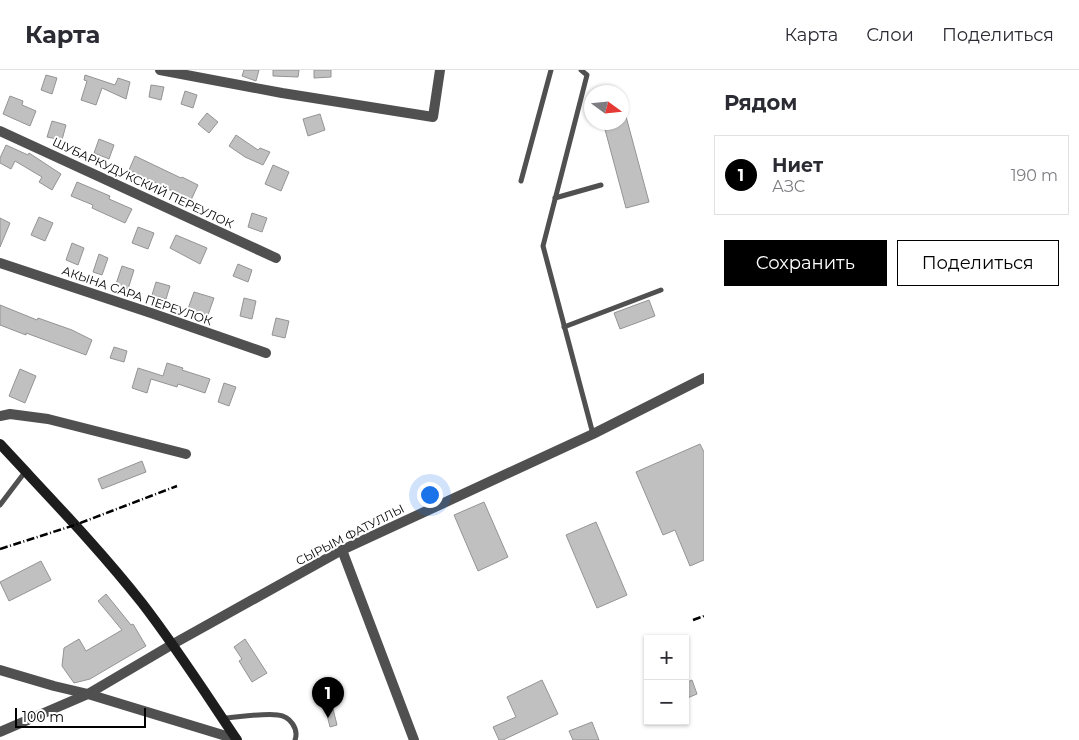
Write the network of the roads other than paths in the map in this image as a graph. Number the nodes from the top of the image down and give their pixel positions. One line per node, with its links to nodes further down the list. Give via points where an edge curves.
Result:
1 (160, 70): 2 (street, via 433,117)
2 (440, 70)
3 (551, 70): 6 (lane)
4 (581, 70): 8 (lane, via 587,75)
5 (0, 130): 9 (street, ШУБАРКУДУКСКИЙ ПЕРЕУЛОК)
6 (521, 181)
7 (601, 185): 8 (lane)
8 (555, 198): 12 (lane, via 543,246)
9 (276, 258)
10 (0, 263): 13 (street, АКЫНА САРА ПЕРЕУЛОК)
11 (661, 290): 12 (lane)
12 (564, 327): 16 (lane)
13 (266, 354)
14 (704, 378): 16 (street, СЫРЫМ ФАТУЛЛЫ)
15 (0, 416): 18 (street, via 10,414 48,419)
16 (592, 434): 21 (street, СЫРЫМ ФАТУЛЛЫ)
17 (0, 444): 19 (main road)
18 (186, 454)
19 (25, 472): 20 (lane); 22 (main road, via 104,556)
20 (0, 505)
21 (342, 550): 22 (street, СЫРЫМ ФАТУЛЛЫ); 29 (street)
22 (173, 644): 24 (street, СЫРЫМ ФАТУЛЛЫ); 25 (main road)
23 (0, 670): 24 (street)
24 (88, 694): 26 (street, СЫРЫМ ФАТУЛЛЫ); 27 (street)
25 (223, 718): 27 (main road); 28 (lane, via 279,715 294,725)
26 (0, 732)
27 (237, 740)
28 (295, 740)
29 (414, 740)

